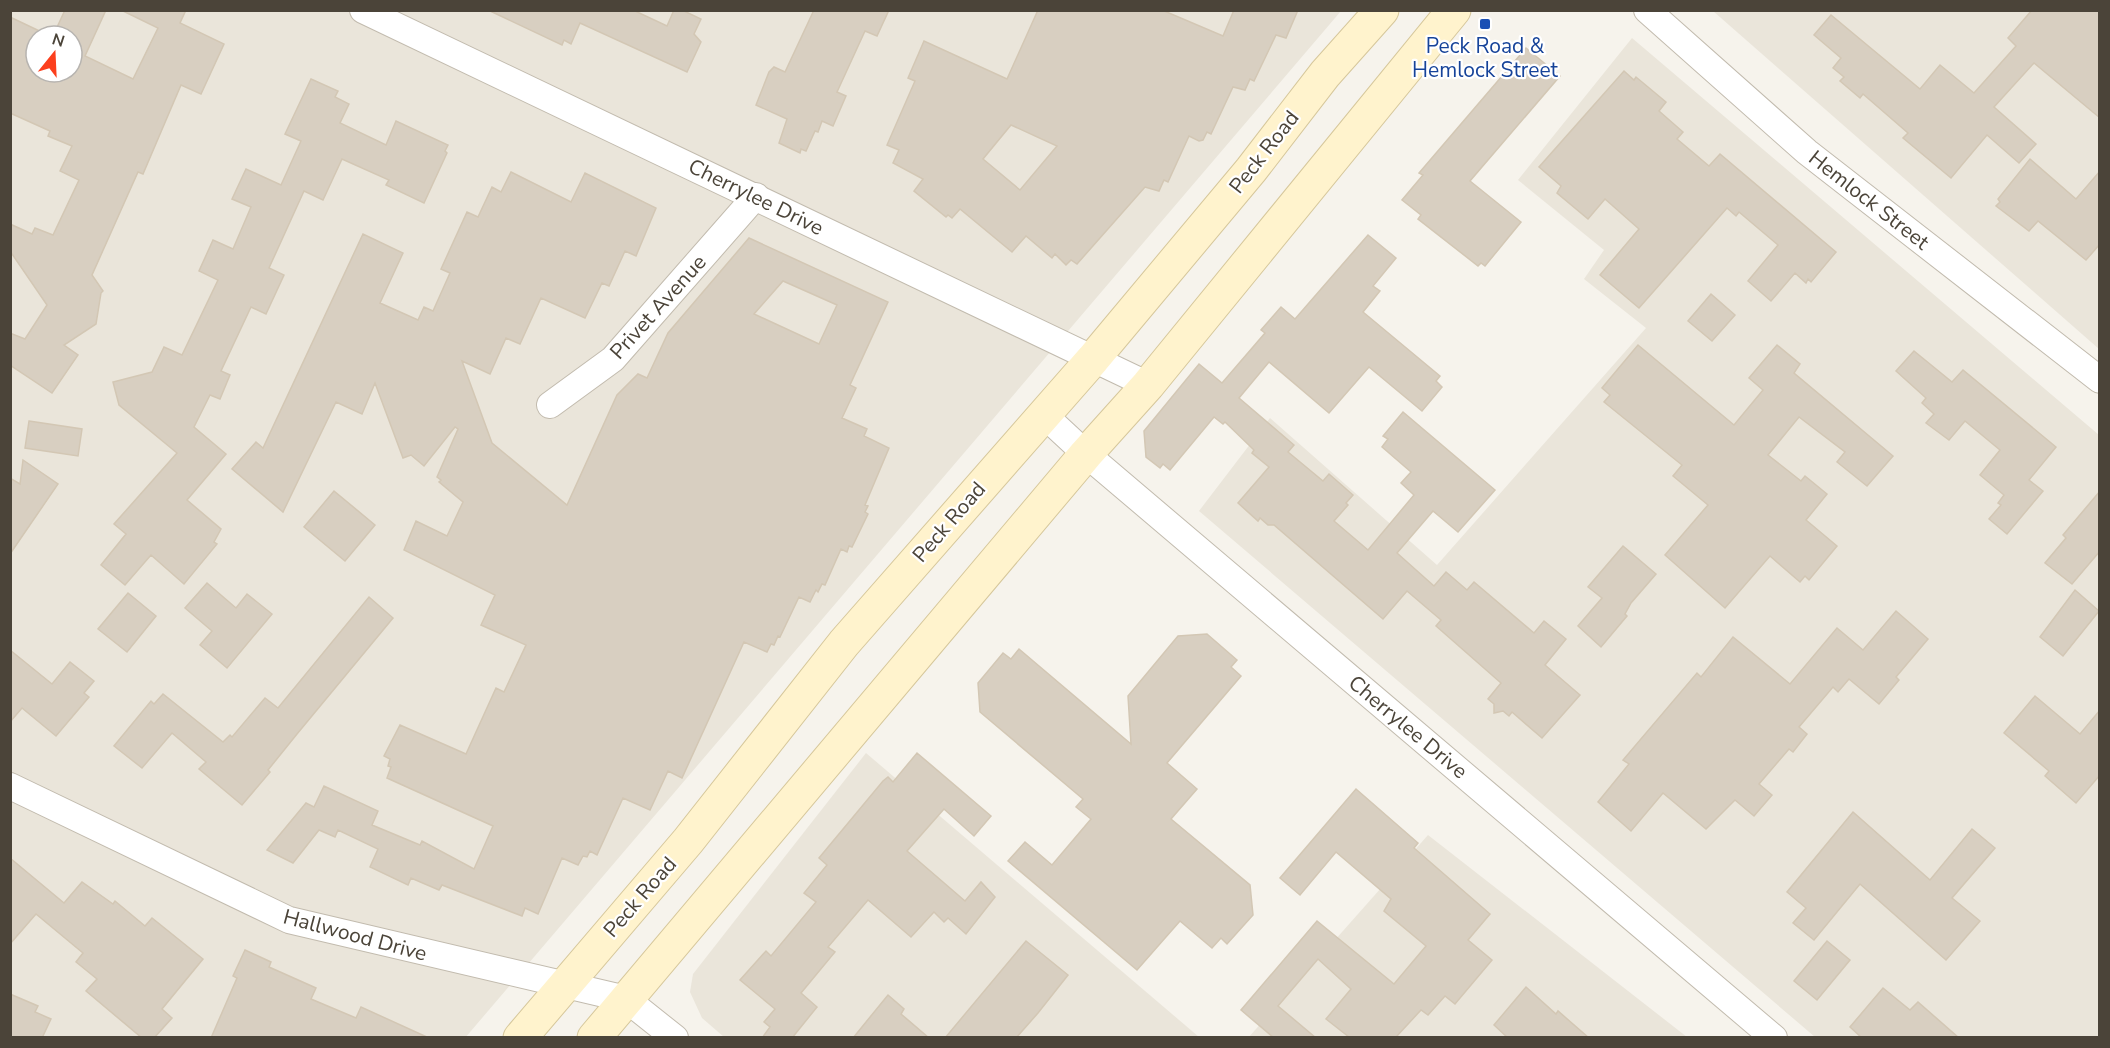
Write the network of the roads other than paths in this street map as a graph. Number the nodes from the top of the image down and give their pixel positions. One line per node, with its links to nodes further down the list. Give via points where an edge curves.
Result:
1 (363, 10): 5 (street, Cherrylee Drive)
2 (1382, 10): 6 (main road, Peck Road, via 1325,74 1251,170)
3 (1454, 10): 8 (main road)
4 (1647, 10): 7 (street, Hemlock Street, via 1807,152)
5 (756, 196): 6 (street, Cherrylee Drive); 9 (street, Privet Avenue, via 613,359)
6 (1093, 359): 8 (street, Cherrylee Drive); 10 (main road, Peck Road)
7 (2100, 380)
8 (1148, 385): 11 (main road)
9 (550, 405)
10 (1044, 415): 11 (street, Cherrylee Drive); 13 (main road, Peck Road, via 843,643 688,841)
11 (1086, 454): 14 (main road); 18 (street, Cherrylee Drive)
12 (10, 786): 13 (street, Hallwood Drive, via 289,920)
13 (565, 986): 14 (street, Hallwood Drive); 15 (main road, Peck Road)
14 (626, 999): 16 (main road); 17 (street, Hallwood Drive)
15 (520, 1038)
16 (594, 1038)
17 (675, 1038)
18 (1774, 1038)

